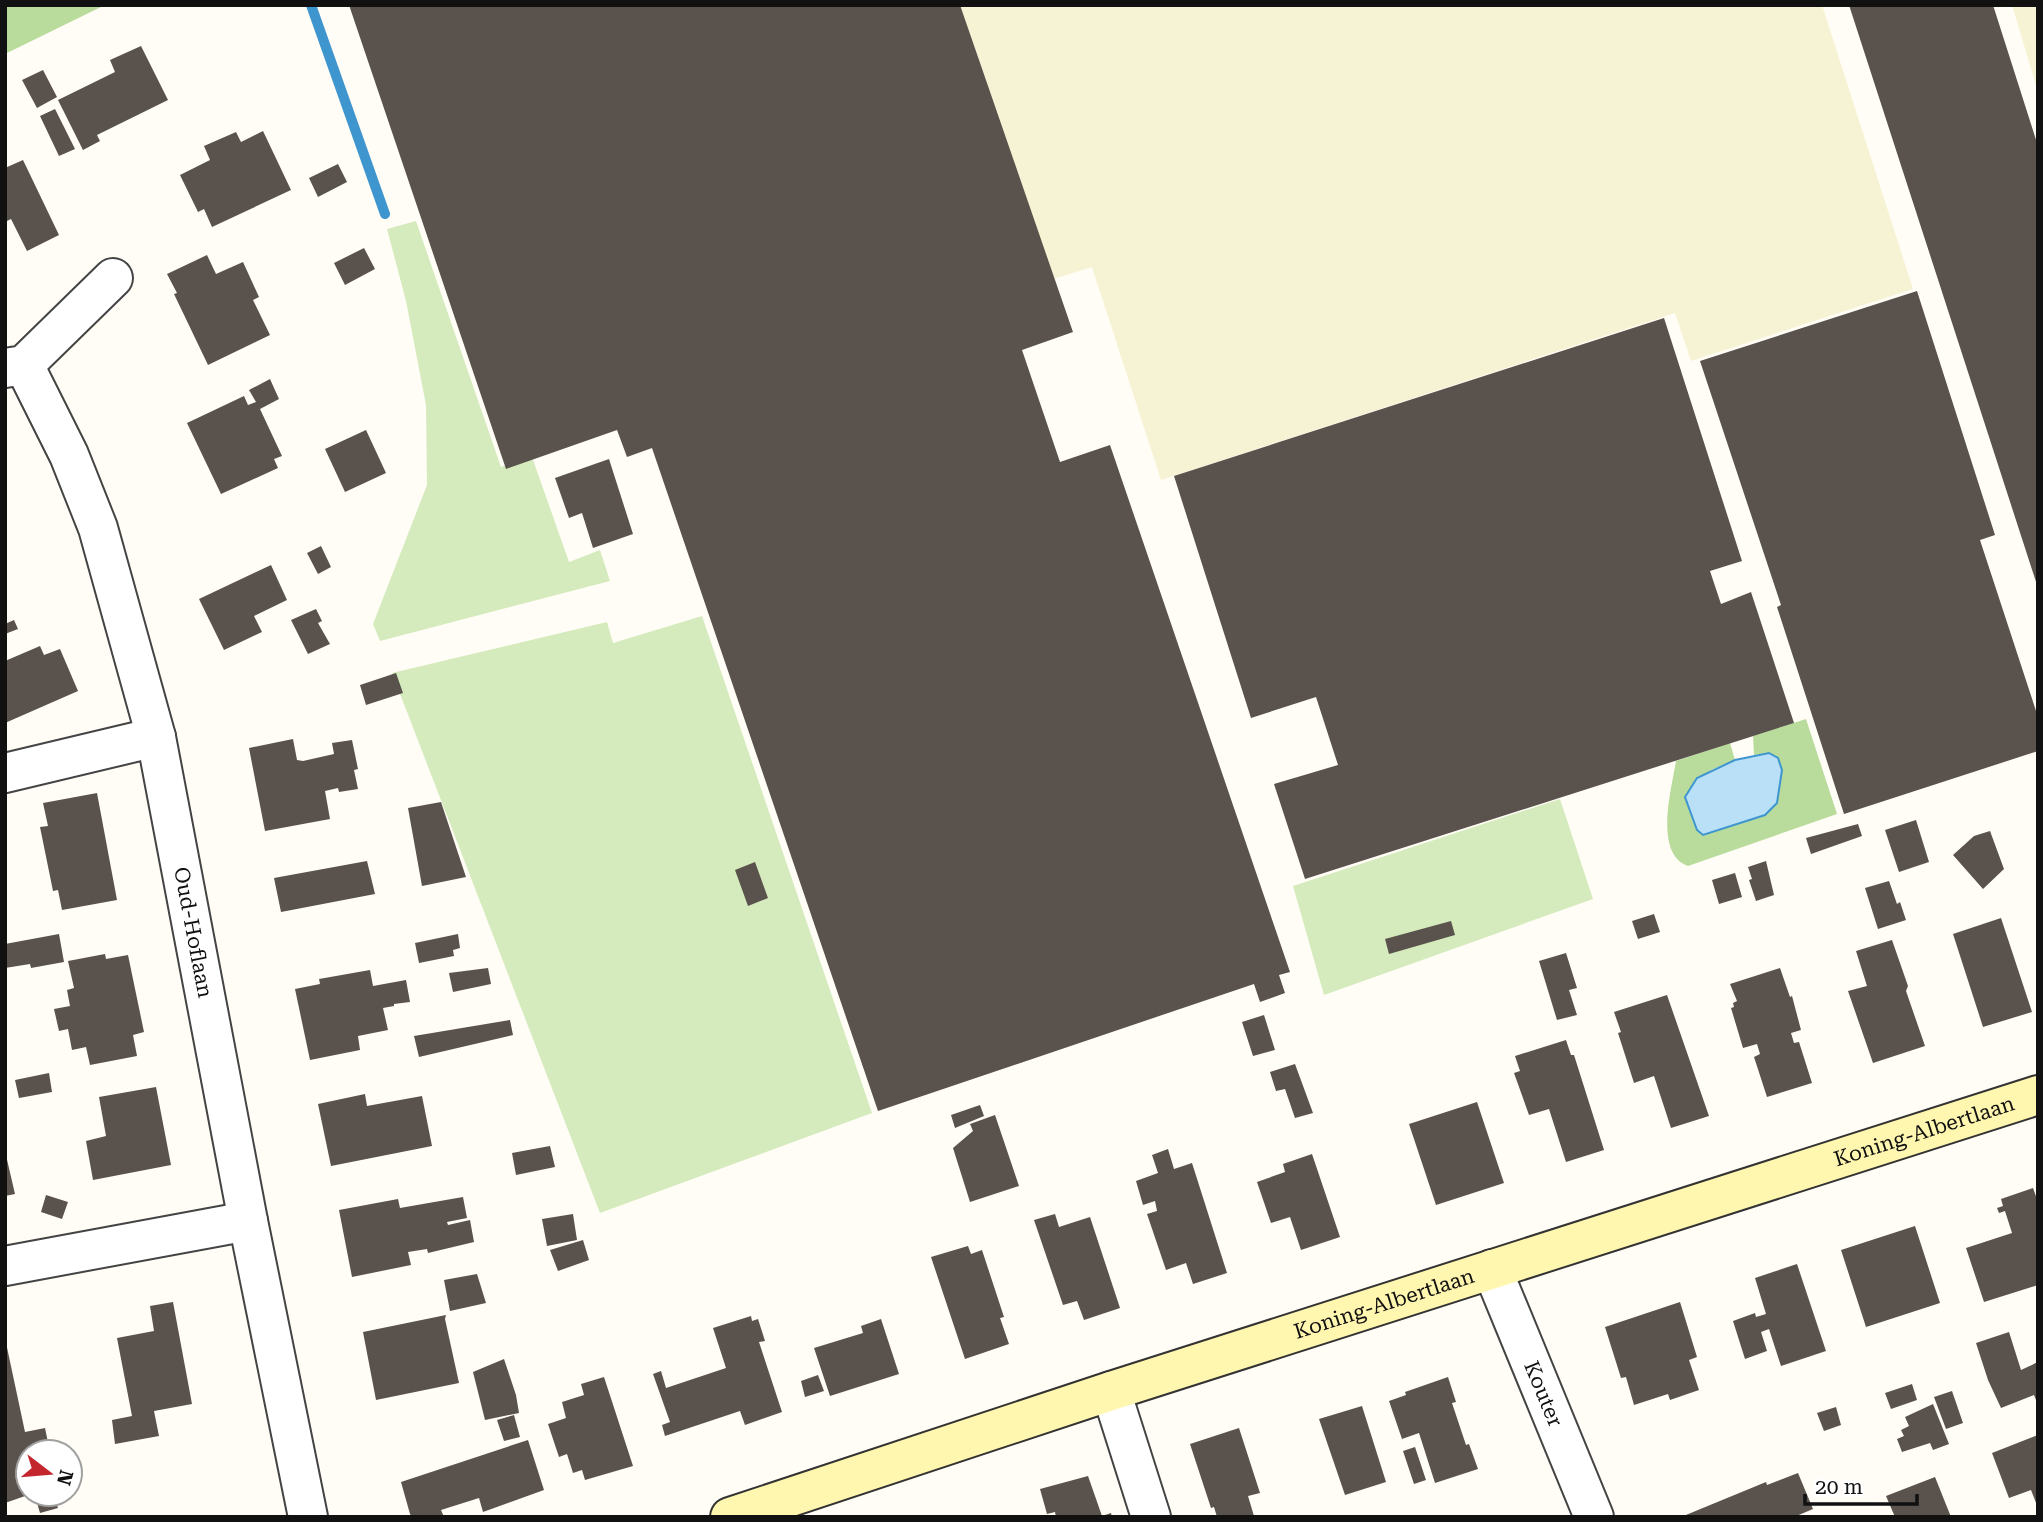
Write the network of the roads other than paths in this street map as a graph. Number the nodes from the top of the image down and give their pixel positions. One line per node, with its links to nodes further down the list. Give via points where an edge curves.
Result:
1 (113, 278): 2 (street, Oud-Hoflaan)
2 (15, 366): 3 (street, Oud-Hoflaan, via 69,454 97,528)
3 (156, 737): 4 (street); 6 (street, Oud-Hoflaan)
4 (5, 773)
5 (2038, 1095): 8 (street, Koning-Albertlaan)
6 (248, 1221): 7 (street); 10 (street, Oud-Hoflaan)
7 (5, 1266)
8 (1492, 1269): 9 (street, Koning-Albertlaan); 13 (street, Kouter)
9 (1111, 1391): 11 (street, Koning-Albertlaan); 12 (street)
10 (308, 1517)
11 (730, 1517)
12 (1151, 1517)
13 (1594, 1517)

